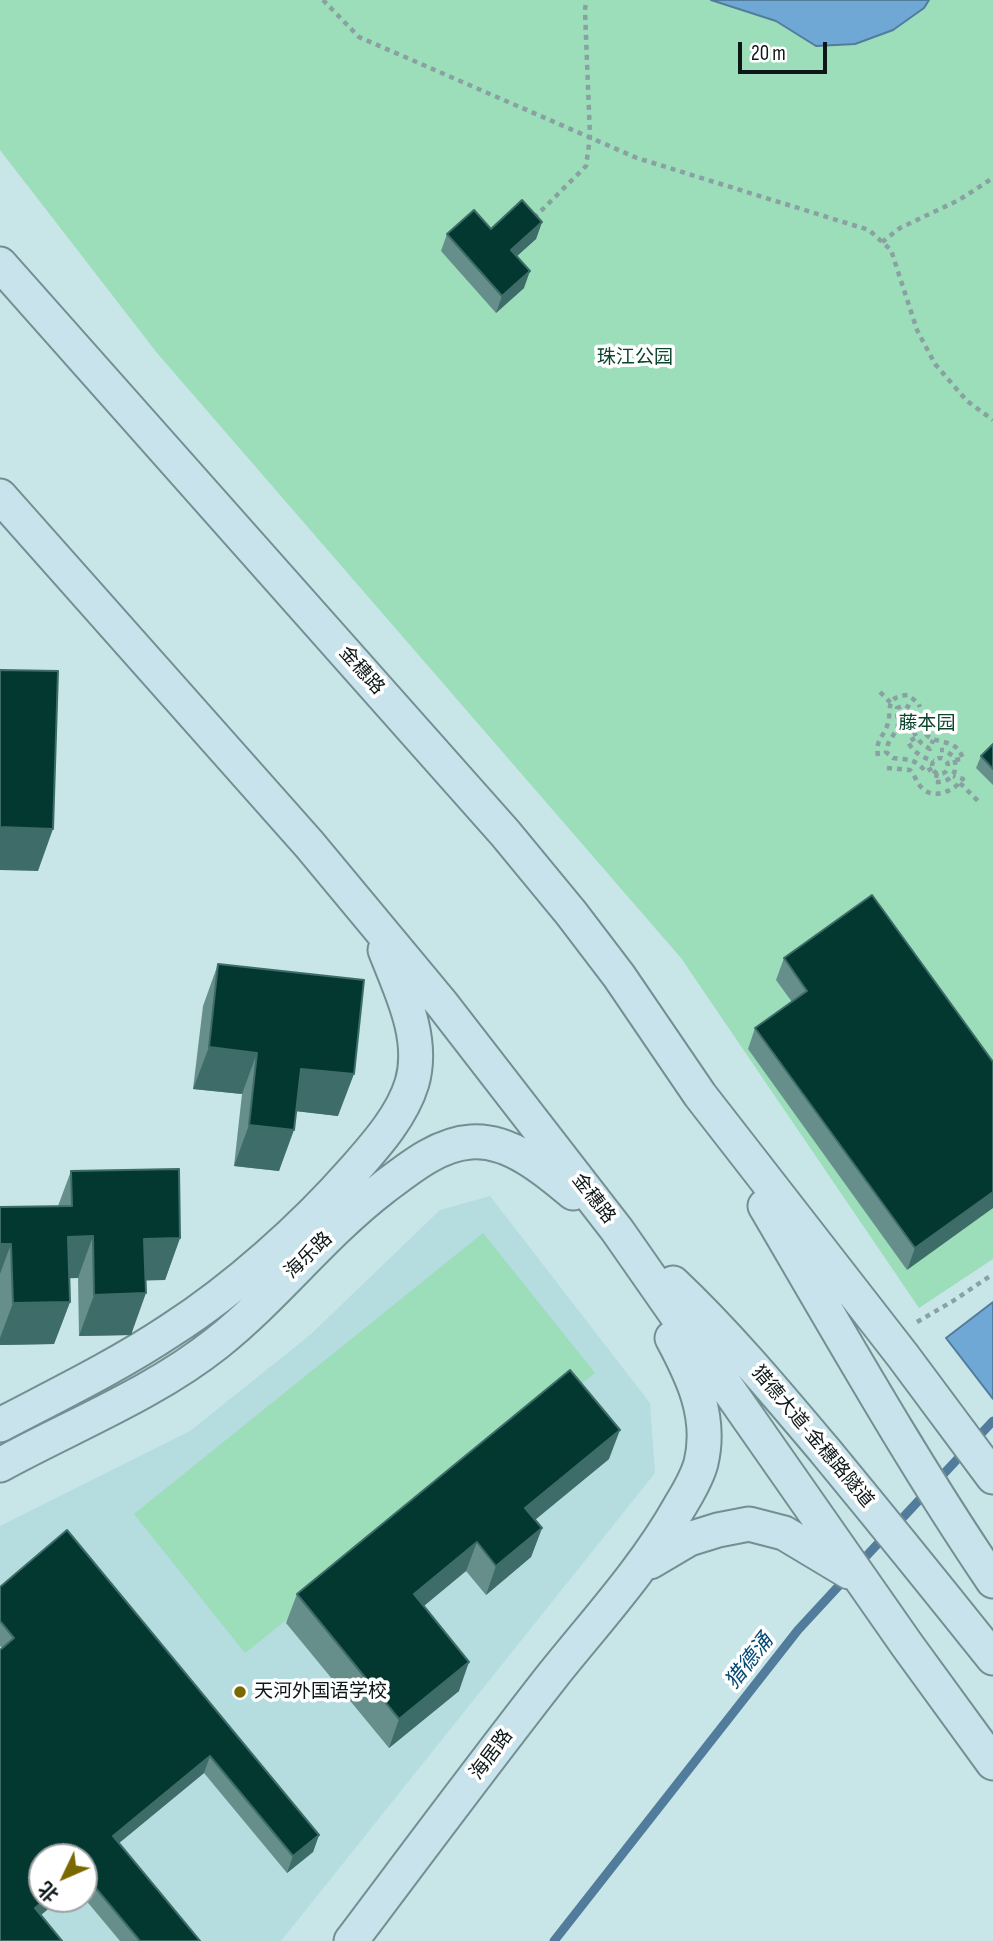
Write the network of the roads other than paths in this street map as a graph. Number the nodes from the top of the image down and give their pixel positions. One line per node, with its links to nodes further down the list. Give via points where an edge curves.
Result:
1 (0, 264): 4 (main road, 金穗路, via 505,833 619,976)
2 (0, 496): 3 (main road, 金穗路)
3 (374, 922): 5 (main road, 金穗路); 6 (main road, 海乐路, via 412,1026 416,1055 412,1083 396,1118 341,1185 298,1228 209,1303 127,1357)
4 (700, 1095): 8 (main road); 9 (main road, via 876,1395)
5 (617, 1230): 7 (main road, 海乐路, via 558,1180 498,1144 471,1142 441,1149 362,1205 217,1344 147,1389); 10 (main road, via 693,1377 704,1441 690,1489); 11 (main road); 12 (main road, 猎德大道-金穗路隧道, via 727,1337)
6 (0, 1425)
7 (0, 1465)
8 (993, 1477)
9 (985, 1569)
10 (637, 1572): 11 (main road, via 689,1539 749,1524 784,1532); 14 (main road, 海居路)
11 (864, 1582): 13 (main road)
12 (993, 1658)
13 (993, 1763)
14 (351, 1941)

